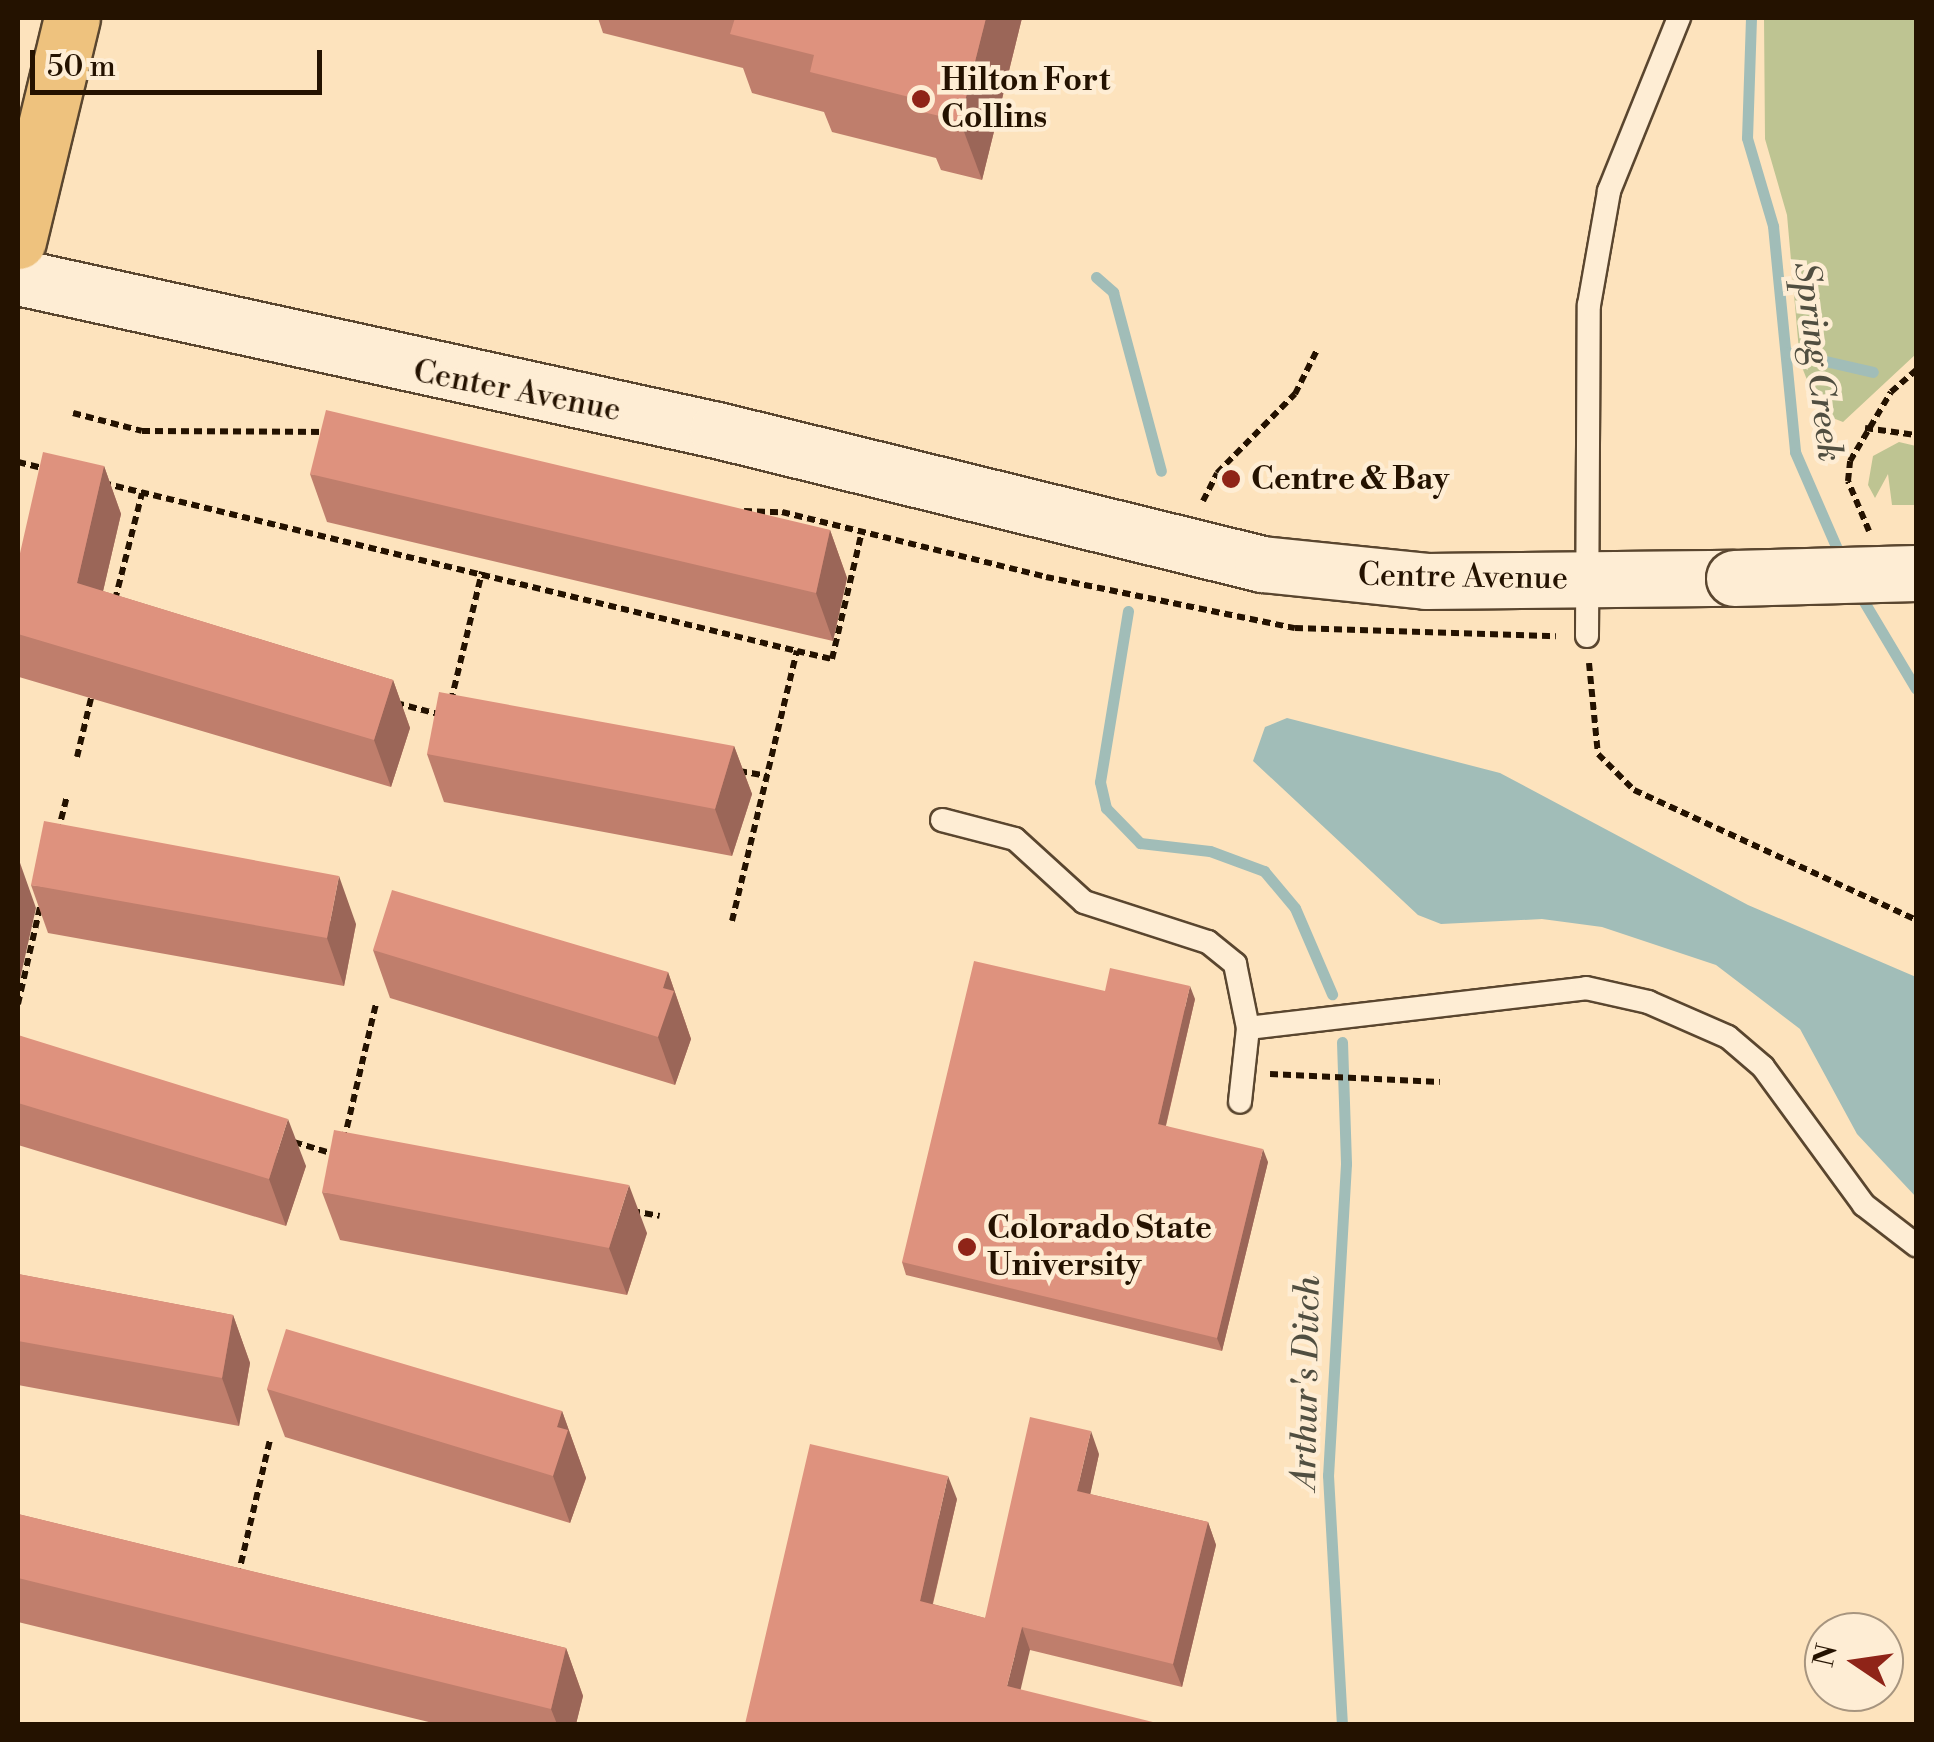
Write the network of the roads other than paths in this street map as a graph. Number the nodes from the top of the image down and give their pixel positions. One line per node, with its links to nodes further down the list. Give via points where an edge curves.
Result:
1 (72, 18): 3 (main road)
2 (1679, 18): 7 (lane, via 1609,192 1589,306)
3 (18, 241)
4 (18, 277): 5 (street, Center Avenue)
5 (1016, 506): 7 (street, Centre Avenue, via 1309,571)
6 (1916, 573): 7 (street, Centre Avenue, bridge)
7 (1586, 580): 8 (lane)
8 (1587, 636)
9 (942, 820): 10 (lane, via 1015,839 1084,902 1208,942 1235,964)
10 (1248, 1028): 11 (lane); 12 (lane, via 1586,988 1648,1002 1728,1037 1763,1068 1864,1205)
11 (1240, 1102)
12 (1916, 1246)

